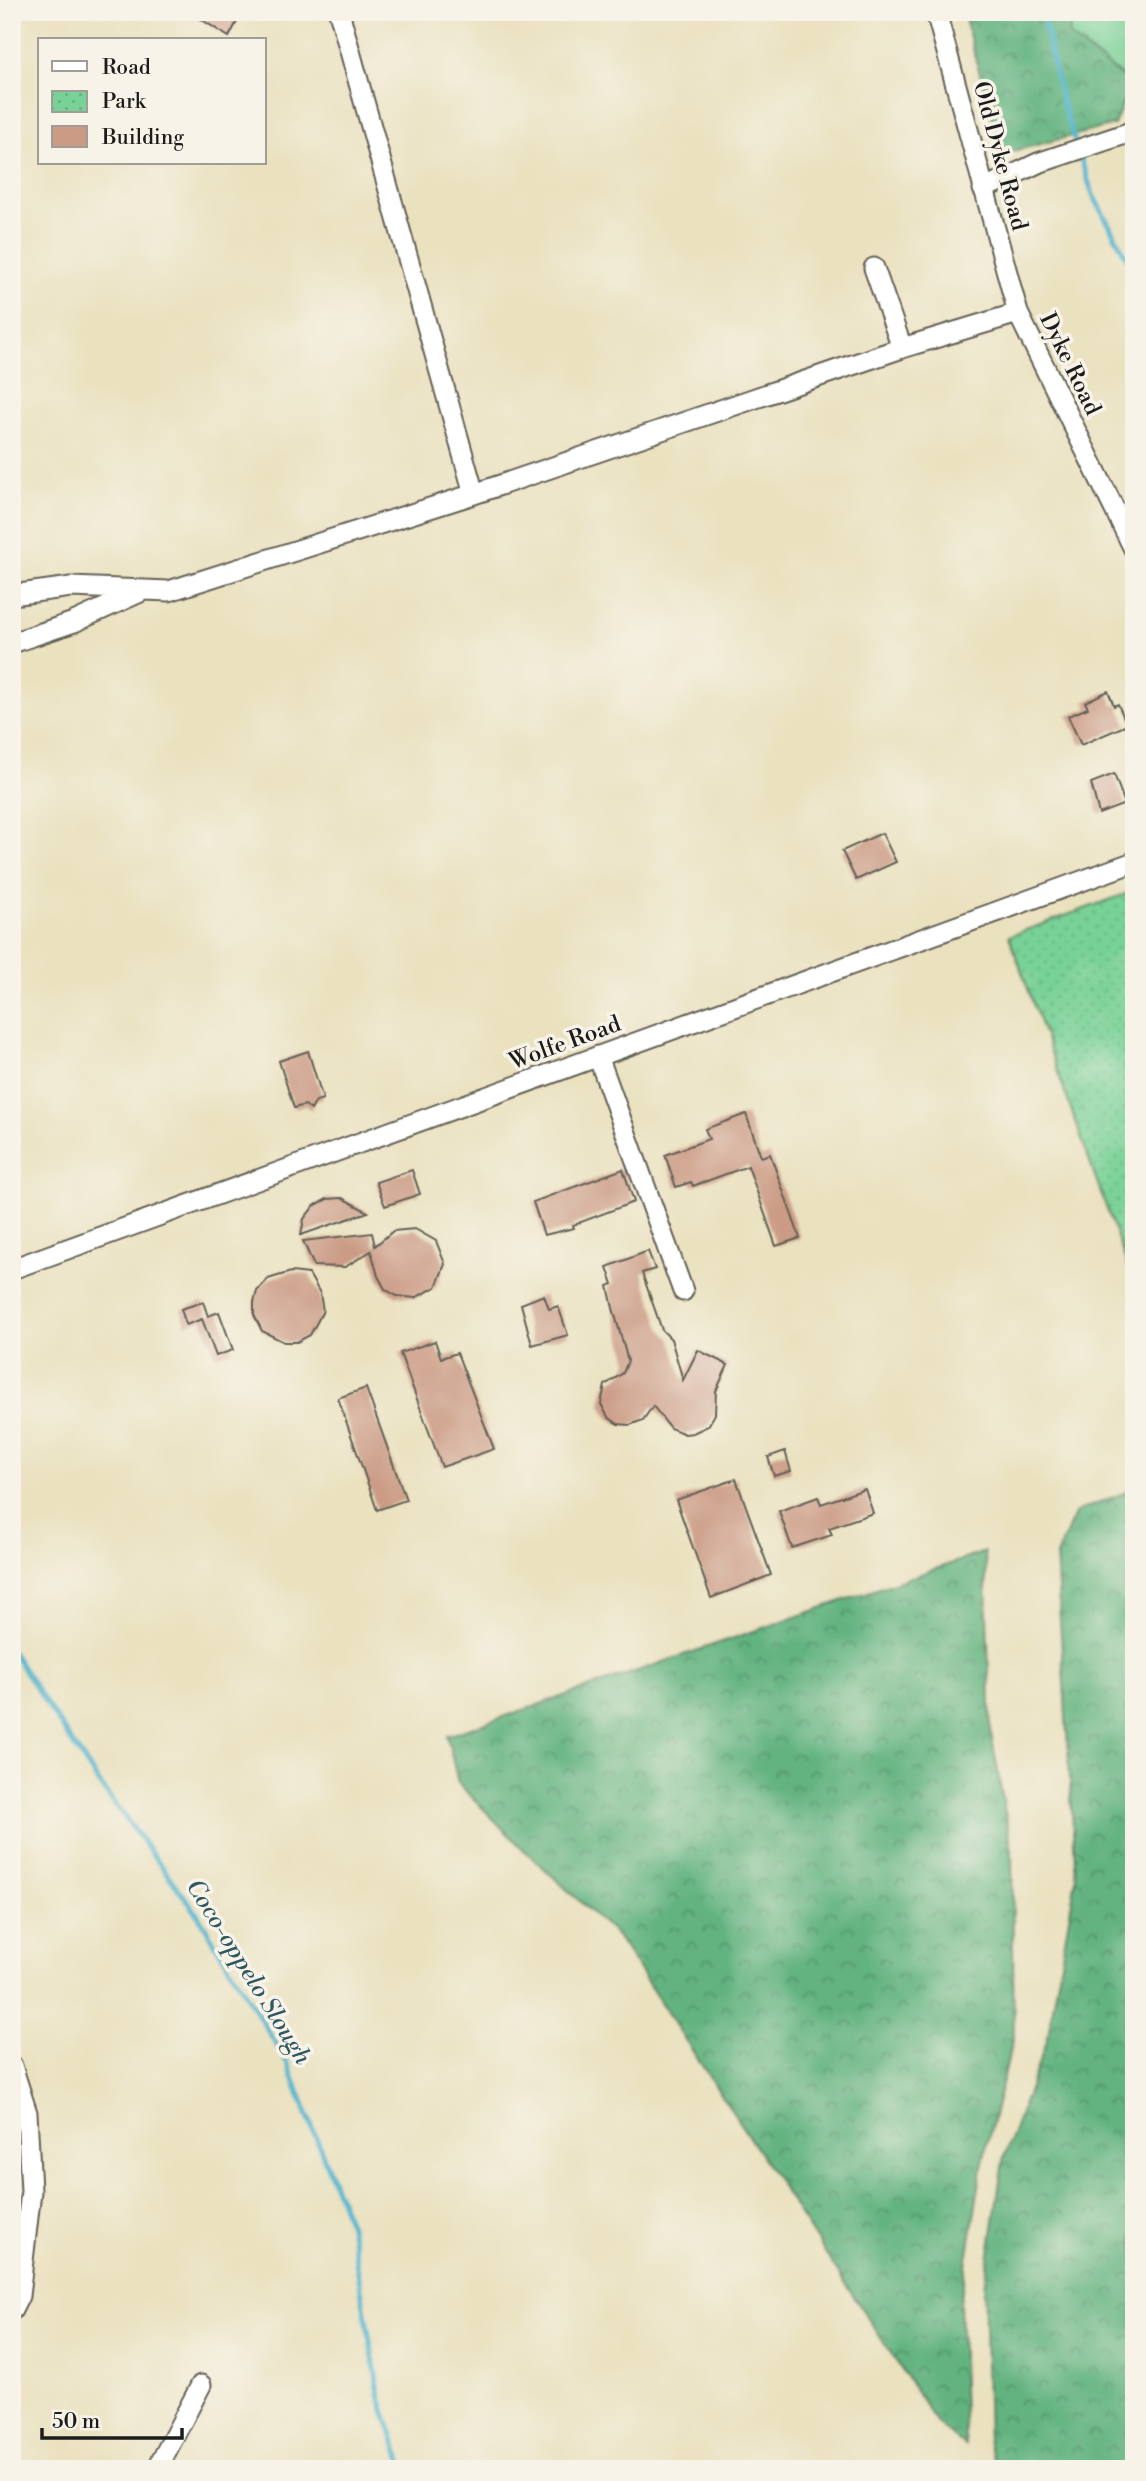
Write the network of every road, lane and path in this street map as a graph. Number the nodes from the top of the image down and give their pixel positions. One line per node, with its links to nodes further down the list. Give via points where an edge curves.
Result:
1 (339, 12): 8 (street)
2 (936, 12): 4 (street, Old Dyke Road)
3 (1134, 131): 4 (street, via 1038,163)
4 (983, 190): 6 (street, Old Dyke Road)
5 (874, 268): 7 (street)
6 (1018, 313): 7 (street); 9 (street, Dyke Road)
7 (902, 348): 8 (street)
8 (474, 494): 10 (street, via 169,591)
9 (1134, 550)
10 (145, 590): 11 (street, via 71,587); 12 (street)
11 (12, 595)
12 (12, 643)
13 (1134, 862): 14 (street, Wolfe Road)
14 (598, 1056): 15 (street, Wolfe Road); 16 (street)
15 (12, 1269)
16 (682, 1291)
17 (12, 2066): 18 (street, via 27,2113 31,2191 19,2296)
18 (12, 2310)
19 (201, 2385): 20 (street)
20 (157, 2469)

